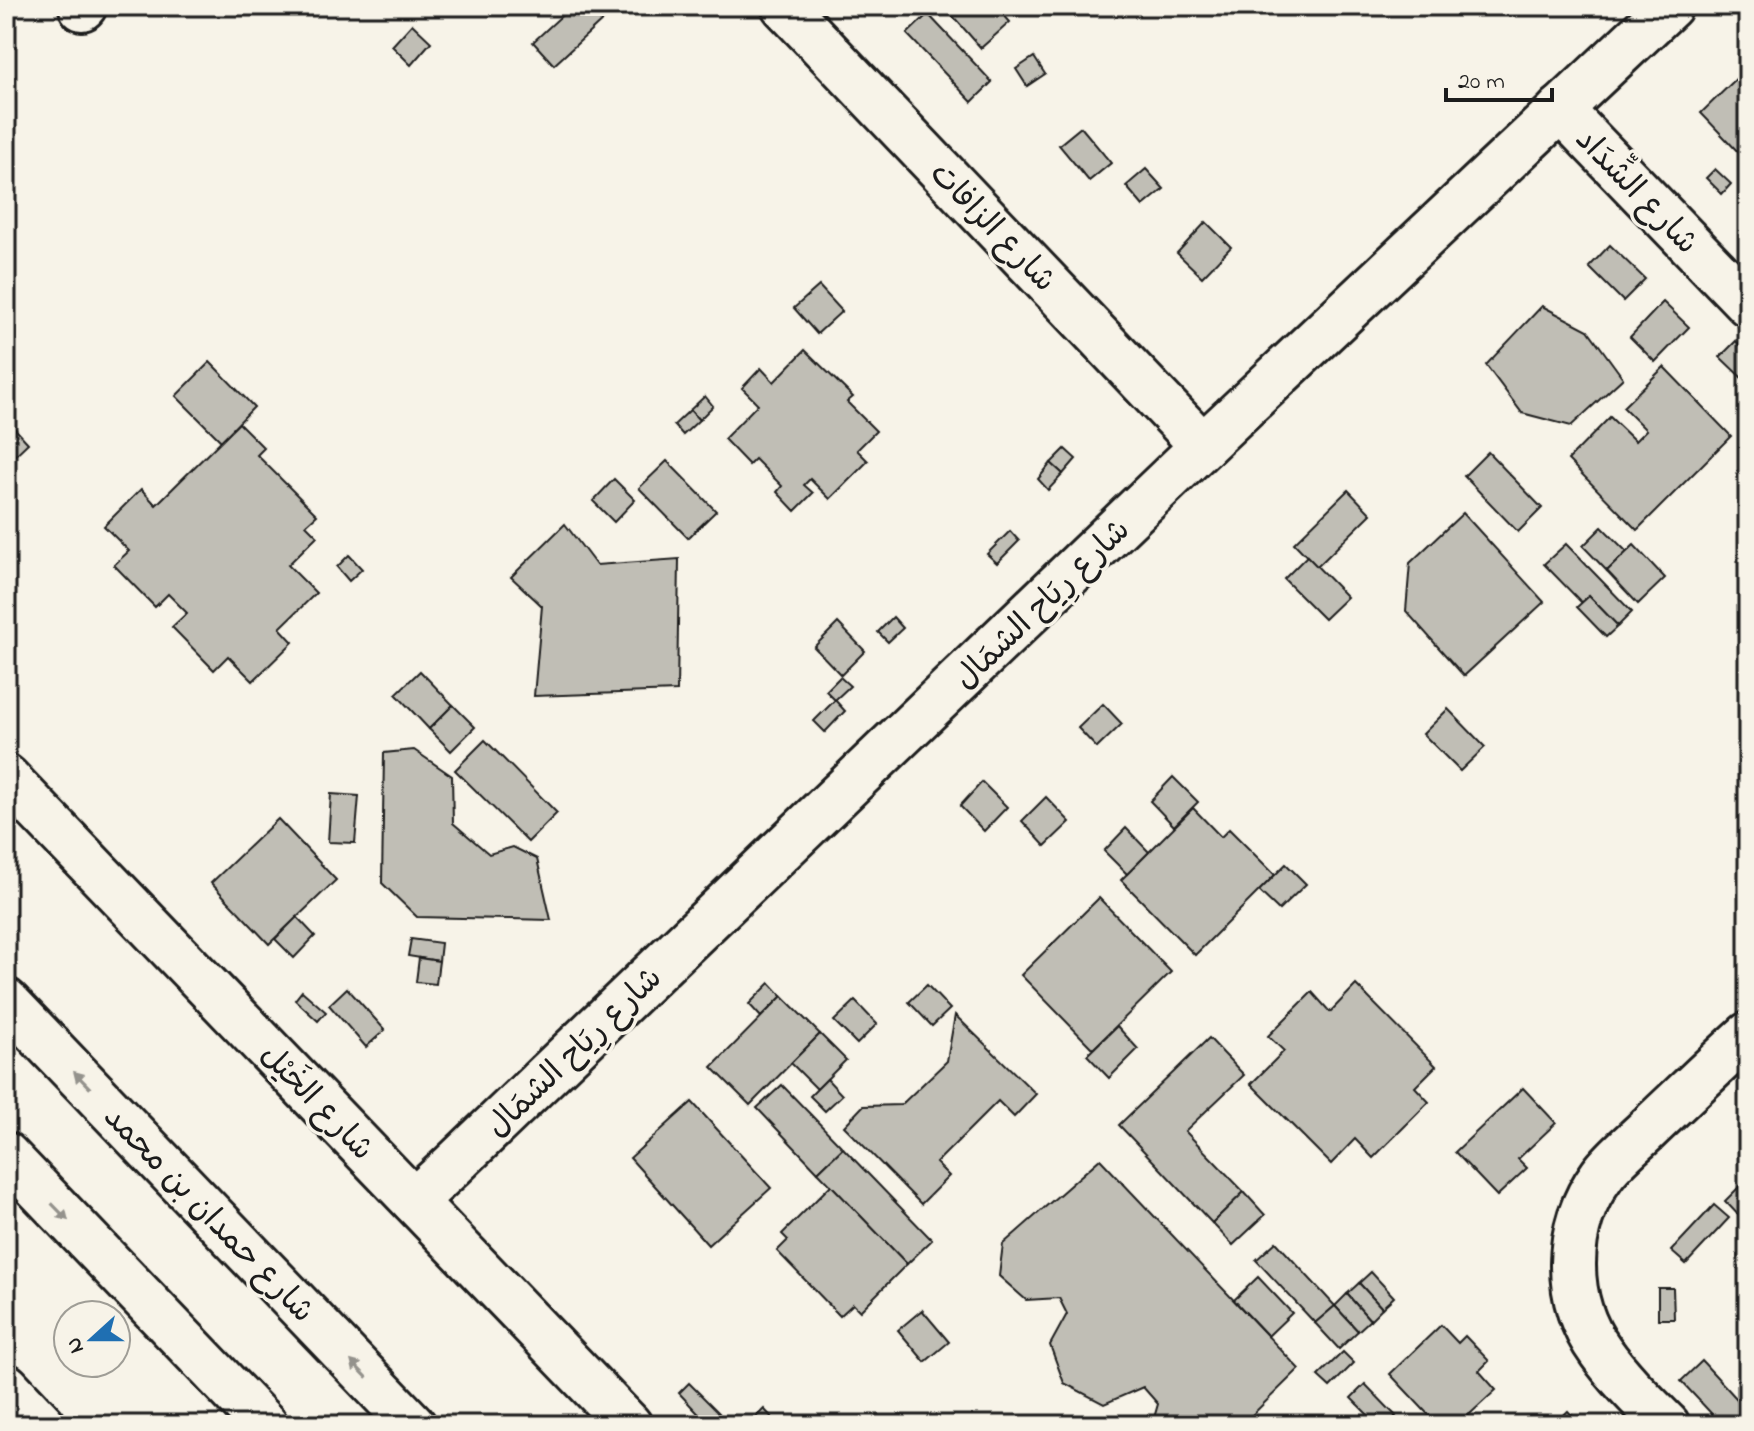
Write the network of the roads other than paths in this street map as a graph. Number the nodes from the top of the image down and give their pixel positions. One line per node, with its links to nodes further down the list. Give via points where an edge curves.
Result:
1 (784, 6): 5 (street, شارع الزافات)
2 (1670, 6): 3 (street, شارع رِيَاح الشمَال)
3 (1560, 109): 4 (street, شارع الشِّدَاد); 5 (street, شارع رِيَاح الشمَال)
4 (1748, 304)
5 (1203, 446): 10 (street, شارع رِيَاح الشمَال)
6 (6, 777): 10 (street, شارع الخَيْل)
7 (6, 1001): 14 (street, شارع حمدان بن محمد, one-way to 7)
8 (1748, 1035): 16 (street, via 1603,1174 1584,1207 1574,1243 1573,1280 1581,1317 1599,1351)
9 (6, 1155): 13 (street, one-way to 13)
10 (414, 1201): 15 (street, شارع الخَيْل)
11 (6, 1386): 12 (street)
12 (43, 1425)
13 (265, 1425)
14 (413, 1425)
15 (629, 1425)
16 (1667, 1425)

